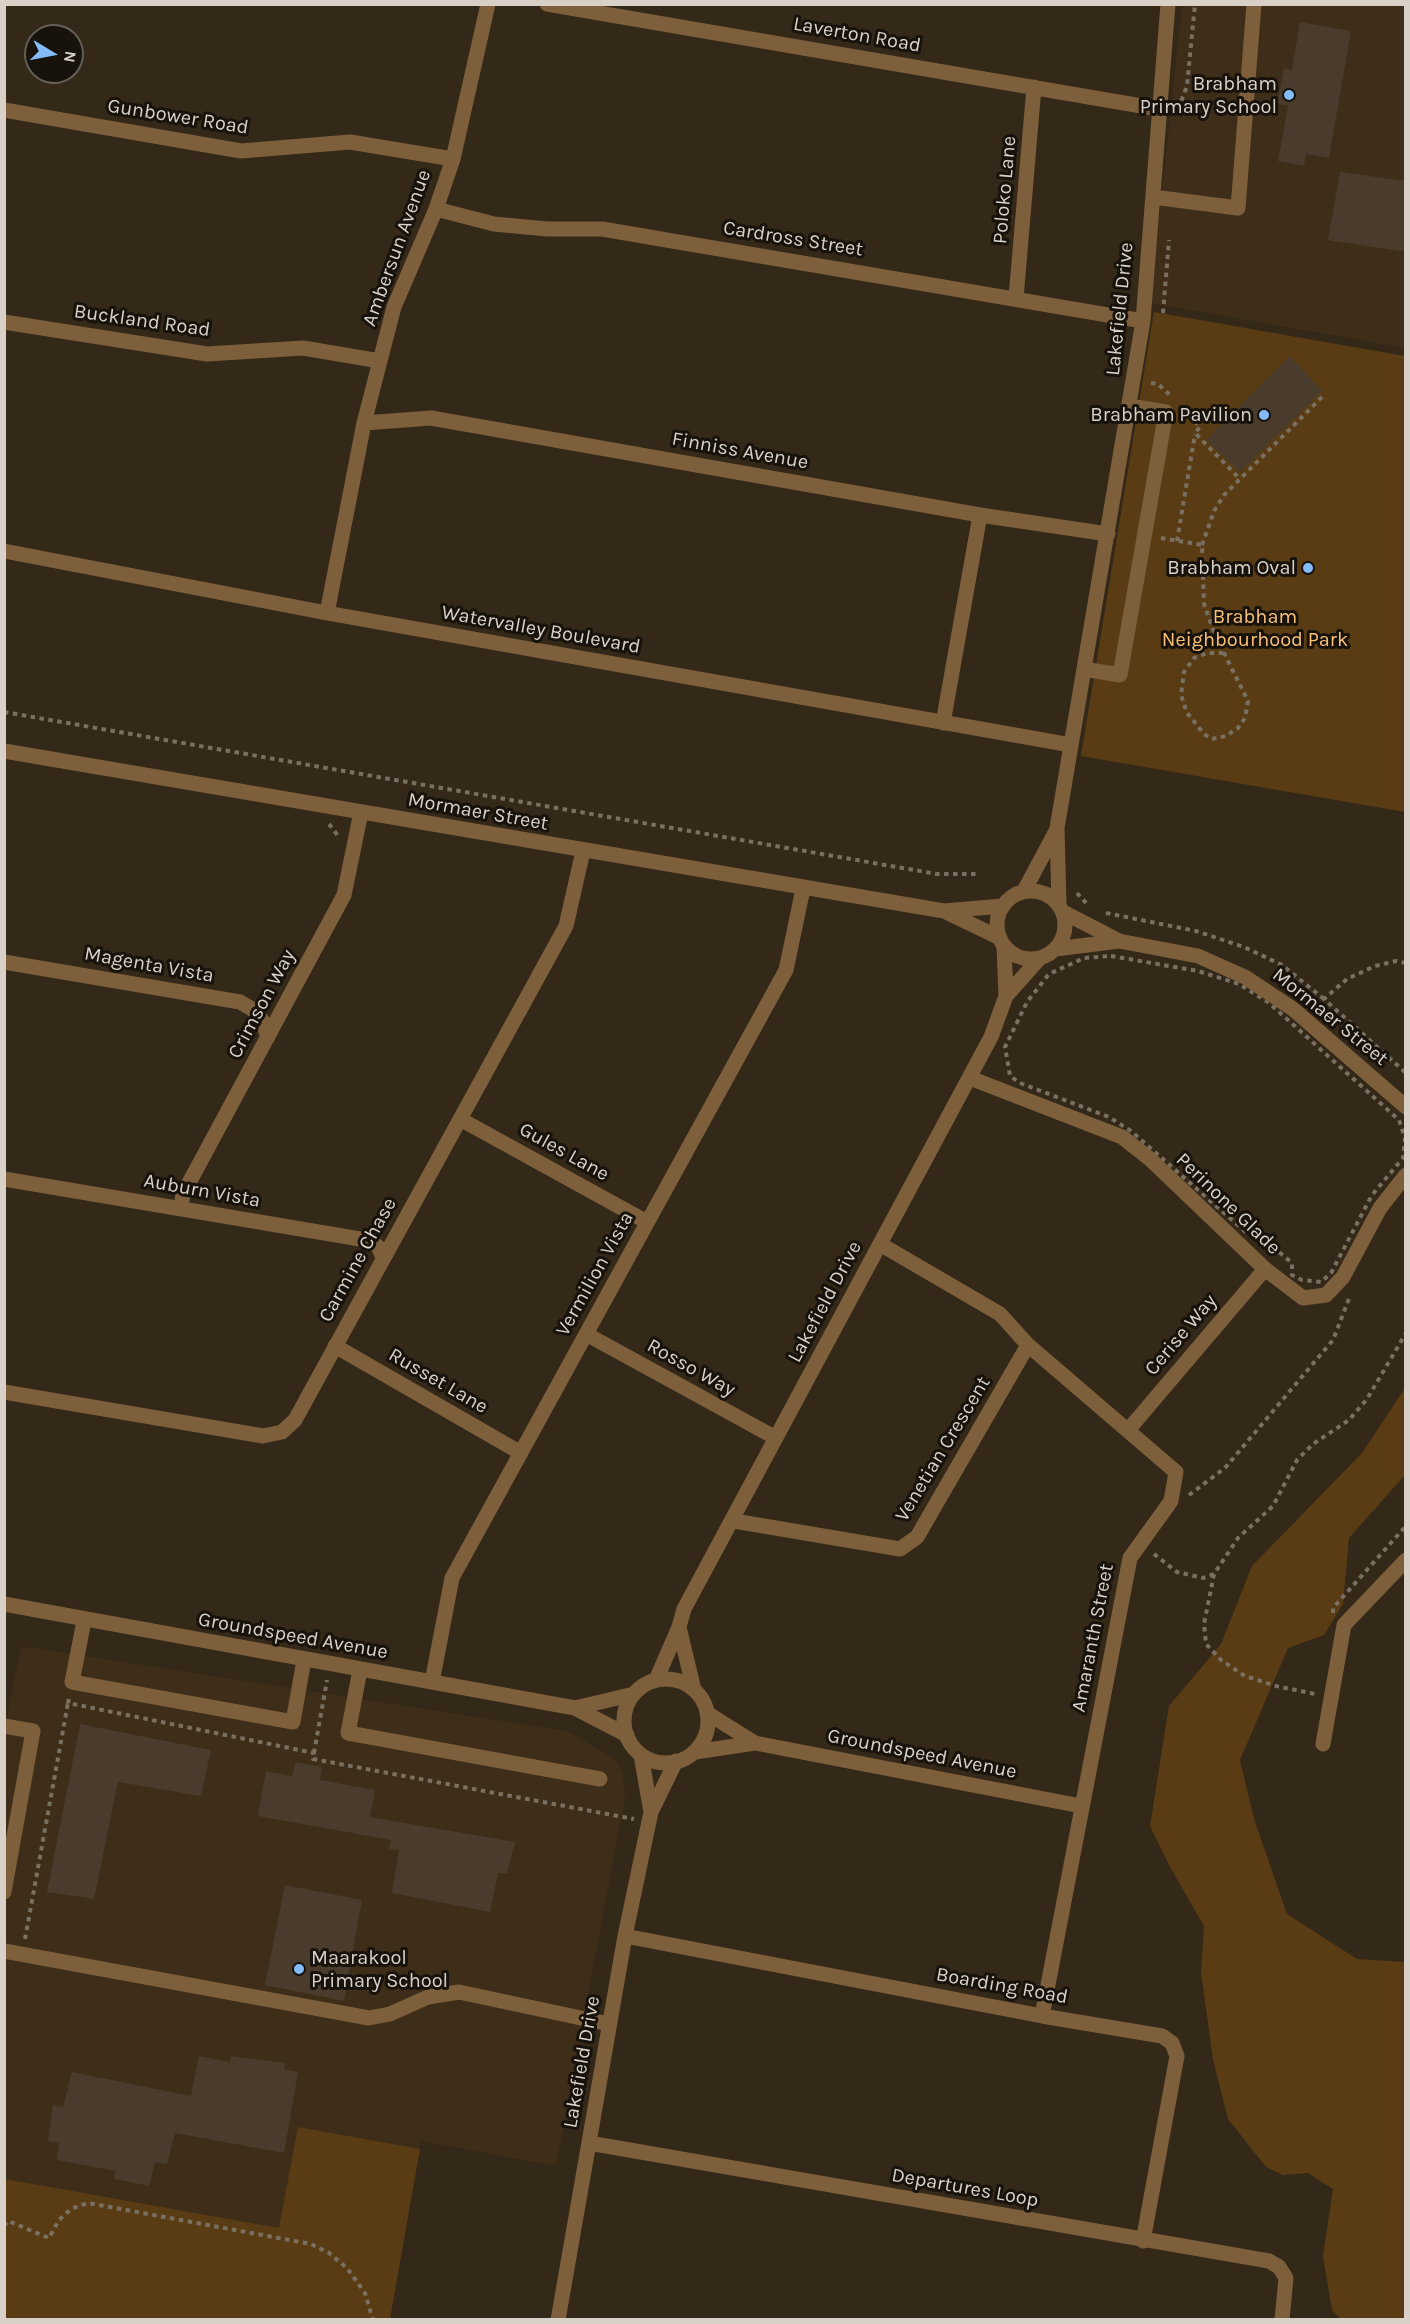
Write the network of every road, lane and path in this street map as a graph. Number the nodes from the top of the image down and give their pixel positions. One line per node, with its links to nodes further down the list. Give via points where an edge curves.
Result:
1 (488, 4): 8 (street, Ambersun Avenue)
2 (547, 4): 5 (street, Laverton Road)
3 (1168, 4): 7 (street, Lakefield Drive)
4 (1254, 4): 9 (street, via 1238,208)
5 (1034, 87): 7 (street, Laverton Road); 11 (street, Poloko Lane)
6 (4, 110): 8 (street, Gunbower Road, via 241,151 350,142)
7 (1159, 110): 9 (street, Lakefield Drive)
8 (453, 159): 10 (street, Ambersun Avenue)
9 (1153, 197): 12 (street, Lakefield Drive)
10 (436, 209): 11 (street, Cardross Street, via 494,224 602,229); 14 (street, Ambersun Avenue, via 394,307)
11 (1016, 298): 12 (street, Cardross Street)
12 (1143, 321): 17 (street, Lakefield Drive)
13 (4, 322): 14 (street, Buckland Road, via 207,354 303,348)
14 (380, 361): 18 (street, Ambersun Avenue)
15 (1151, 383): 19 (path, via 1165,390 1200,427)
16 (1322, 397): 20 (path)
17 (1130, 406): 22 (street, Lakefield Drive); 23 (street, via 1166,412)
18 (364, 423): 21 (street, Finniss Avenue, via 431,418); 27 (street, Ambersun Avenue)
19 (1195, 433): 20 (path); 24 (path)
20 (1240, 479): 25 (path, via 1214,511)
21 (980, 515): 22 (street, Finniss Avenue); 31 (street)
22 (1108, 534): 29 (street, Lakefield Drive)
23 (1144, 534): 24 (path); 29 (street, via 1120,675)
24 (1177, 541): 25 (path)
25 (1202, 545): 28 (path, via 1204,604)
26 (4, 551): 27 (street, Watervalley Boulevard)
27 (327, 613): 31 (street, Watervalley Boulevard)
28 (1224, 653): 28 (path, via 1248,700 1245,718 1238,728 1212,739 1187,713 1181,695 1184,672 1194,658)
29 (1084, 669): 32 (street, Lakefield Drive)
30 (4, 712): 37 (path, via 937,874)
31 (943, 723): 32 (street, Watervalley Boulevard)
32 (1071, 745): 35 (street, Lakefield Drive)
33 (4, 751): 34 (street, Mormaer Street)
34 (361, 812): 36 (street, Mormaer Street); 50 (street, Crimson Way, via 344,895)
35 (1057, 828): 39 (street, Lakefield Drive); 41 (street, Lakefield Drive)
36 (583, 851): 38 (street, Mormaer Street); 54 (street, Carmine Chase, via 566,926)
37 (980, 874)
38 (803, 889): 42 (street, Mormaer Street); 59 (street, Vermilion Vista, via 786,970)
39 (1024, 891): 40 (street); 41 (street, via 1044,893)
40 (1003, 906): 42 (street, Mormaer Street); 44 (street, via 997,920)
41 (1061, 908): 43 (street, Mormaer Street); 45 (street, via 1065,931)
42 (944, 911): 44 (street, Mormaer Street)
43 (1119, 941): 45 (street, Mormaer Street); 53 (street, Mormaer Street, via 1198,956 1245,977 1293,1009)
44 (1002, 942): 46 (street, via 1019,957); 49 (street, Lakefield Drive)
45 (1056, 949): 46 (street)
46 (1039, 959): 49 (street, Lakefield Drive)
47 (4, 962): 50 (street, Magenta Vista, via 240,1002 262,1020)
48 (1406, 963): 51 (path, via 1375,966 1347,979 1324,999)
49 (1006, 996): 52 (street, Lakefield Drive)
50 (268, 1037): 58 (street, Crimson Way, via 183,1194)
51 (1406, 1073)
52 (970, 1078): 60 (street, Lakefield Drive); 62 (street, Perinone Glade, via 1122,1137)
53 (1406, 1107)
54 (460, 1119): 59 (street, Gules Lane); 61 (street, Carmine Chase)
55 (1405, 1138): 55 (path, via 1399,1120 1268,1002 1239,984 1198,971 1111,956 1084,958 1049,974 1027,1002 1005,1047 1010,1076 1109,1117 1131,1131 1248,1234 1258,1235 1292,1263 1292,1275 1302,1280 1321,1282 1331,1273 1372,1195 1403,1158)
56 (1406, 1175): 62 (street, Perinone Glade, via 1380,1208 1343,1277 1326,1295 1303,1298)
57 (4, 1179): 58 (street, Auburn Vista)
58 (181, 1208): 61 (street, Auburn Vista, via 372,1241)
59 (648, 1222): 65 (street, Vermilion Vista)
60 (880, 1244): 66 (street, Amaranth Street, via 1000,1314); 70 (street, Lakefield Drive)
61 (383, 1257): 67 (street, Carmine Chase)
62 (1265, 1269): 69 (street, Cerise Way)
63 (1352, 1291): 72 (path, via 1333,1340 1225,1468)
64 (1406, 1333): 76 (path, via 1367,1399 1349,1420 1297,1460 1273,1506 1244,1531)
65 (586, 1334): 70 (street, Rosso Way); 71 (street, Vermilion Vista)
66 (1028, 1344): 69 (street, Amaranth Street); 73 (street, Venetian Crescent, via 917,1537 900,1549)
67 (334, 1346): 68 (street, Carmine Chase, via 295,1420 282,1432 262,1436); 71 (street, Russet Lane)
68 (4, 1392)
69 (1129, 1429): 101 (street, Amaranth Street, via 1176,1472 1172,1500 1130,1558)
70 (776, 1438): 73 (street, Lakefield Drive)
71 (521, 1453): 85 (street, Vermilion Vista, via 452,1578)
72 (1187, 1497)
73 (734, 1521): 79 (street, Lakefield Drive, via 684,1609)
74 (1146, 1548): 76 (path, via 1177,1572 1203,1578)
75 (1406, 1560): 88 (street, via 1344,1625)
76 (1214, 1574): 88 (path, via 1204,1624 1206,1644 1221,1660 1245,1676)
77 (4, 1604): 78 (street, Groundspeed Avenue)
78 (84, 1620): 80 (street, Groundspeed Avenue); 84 (street)
79 (680, 1627): 83 (street, Lakefield Drive); 86 (street, Lakefield Drive)
80 (304, 1660): 81 (street, Groundspeed Avenue); 84 (street, via 293,1722)
81 (330, 1664): 82 (street, Groundspeed Avenue); 97 (path)
82 (360, 1670): 85 (street, Groundspeed Avenue); 100 (street, via 348,1733)
83 (657, 1680): 86 (street, via 674,1680); 87 (street)
84 (72, 1682): 89 (path)
85 (432, 1682): 90 (street, Groundspeed Avenue)
86 (694, 1690): 91 (street)
87 (634, 1694): 90 (street, Groundspeed Avenue); 93 (street, via 624,1718)
88 (1332, 1697): 95 (street)
89 (68, 1703): 97 (path); 106 (path)
90 (575, 1707): 93 (street, Groundspeed Avenue)
91 (707, 1713): 94 (street, Groundspeed Avenue); 96 (street, via 705,1733)
92 (4, 1726): 103 (street, via 33,1731)
93 (627, 1735): 98 (street)
94 (754, 1743): 96 (street, Groundspeed Avenue); 101 (street, Groundspeed Avenue)
95 (1323, 1744)
96 (695, 1752): 99 (street)
97 (314, 1753): 102 (path, via 313,1760)
98 (641, 1755): 99 (street, via 654,1761); 102 (street, Lakefield Drive)
99 (676, 1761): 102 (street, Lakefield Drive)
100 (600, 1779)
101 (1081, 1806): 107 (street, Amaranth Street)
102 (650, 1817): 104 (street, Lakefield Drive)
103 (4, 1892)
104 (625, 1936): 107 (street, Boarding Road); 108 (street, Lakefield Drive)
105 (4, 1951): 106 (street)
106 (22, 1954): 108 (street, via 369,2018 390,2014 428,1997 467,1992)
107 (1042, 2016): 111 (street, Boarding Road, via 1162,2036 1172,2043 1177,2056)
108 (609, 2024): 109 (street, Lakefield Drive)
109 (589, 2143): 111 (street, Departures Loop); 113 (street, Lakefield Drive)
110 (4, 2226): 112 (path, via 8,2221 49,2238 71,2209 88,2203 311,2244 347,2268 365,2293)
111 (1143, 2241): 114 (street, Departures Loop, via 1269,2261 1286,2278)
112 (373, 2319)
113 (558, 2319)
114 (1282, 2319)

